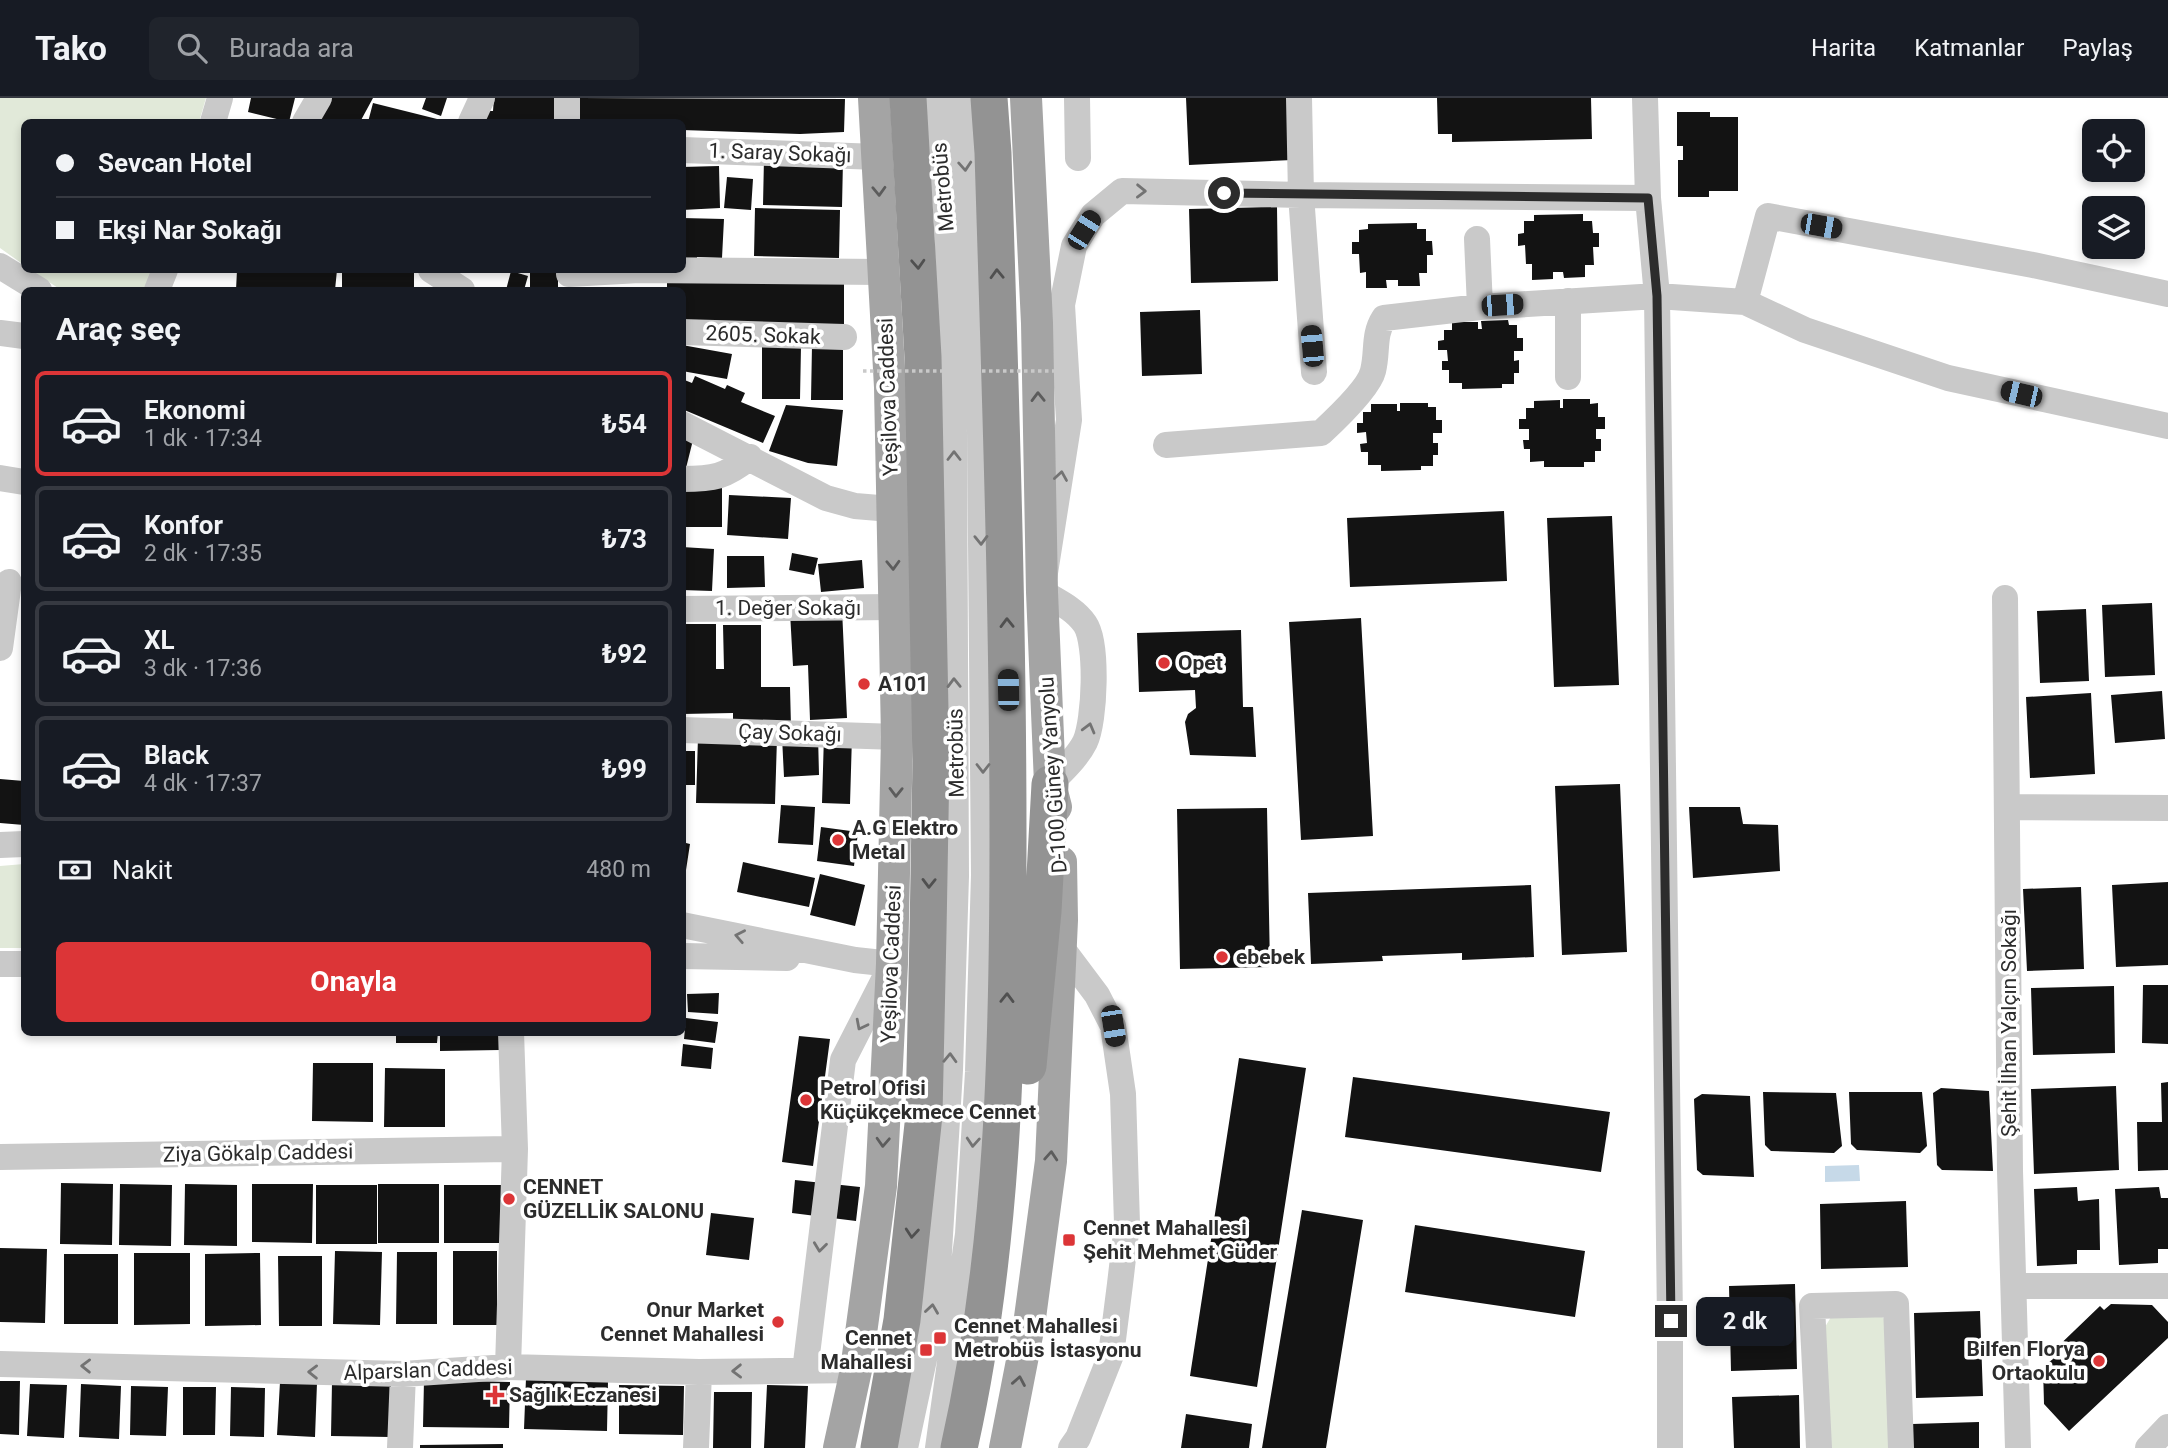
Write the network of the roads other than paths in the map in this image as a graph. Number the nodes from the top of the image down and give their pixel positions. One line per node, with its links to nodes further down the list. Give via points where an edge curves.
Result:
1 (220, 98): 14 (street)
2 (319, 98): 15 (street)
3 (482, 98): 16 (street)
4 (567, 98): 17 (street)
5 (874, 98): 19 (main road, Yeşilova Caddesi)
6 (908, 98): 87 (highway, one-way to 87, via 923,357 931,761 924,1115 902,1320)
7 (935, 98): 88 (street, Metrobüs, one-way to 7, via 938,1268 956,876 954,419 947,222)
8 (960, 98): 89 (street, Metrobüs, one-way to 89, via 980,431 984,875 968,1234)
9 (989, 98): 76 (highway, one-way to 9, via 1001,1138 1008,913 1007,579)
10 (1026, 98): 52 (main road, D-100 Güney Yanyolu, one-way to 10, via 1037,323)
11 (1077, 98): 20 (street)
12 (1299, 98): 21 (street)
13 (1646, 98): 22 (street)
14 (214, 119)
15 (307, 119)
16 (472, 119)
17 (568, 119)
18 (686, 150): 19 (street, 1. Saray Sokağı)
19 (878, 157): 26 (main road, Yeşilova Caddesi, one-way to 26)
20 (1079, 158)
21 (1301, 195): 22 (street); 41 (street); 52 (street, one-way to 21, via 1069,420 1062,304 1074,246 1093,215 1122,191)
22 (1648, 198): 33 (street)
23 (1477, 239): 36 (street)
24 (0, 266): 30 (street)
25 (686, 270): 26 (street)
26 (883, 272): 50 (main road, Yeşilova Caddesi)
27 (438, 273): 31 (street)
28 (613, 273): 29 (street)
29 (570, 278)
30 (34, 287)
31 (458, 287)
32 (2168, 294): 35 (street, via 1768,216)
33 (1657, 296): 34 (street); 35 (street); 93 (street)
34 (1568, 301): 36 (street); 42 (street)
35 (1745, 302): 44 (street, via 1805,330 1948,378)
36 (1480, 307): 45 (street, via 1384,318 1377,329 1377,353 1369,382 1321,433)
37 (686, 332): 40 (street, 2605. Sokak)
38 (0, 333): 39 (street)
39 (21, 336)
40 (844, 337)
41 (1314, 372)
42 (1568, 377)
43 (686, 426): 46 (street)
44 (2168, 426)
45 (1166, 444)
46 (750, 457): 48 (street, via 722,476); 50 (street, via 826,498)
47 (0, 478): 49 (street)
48 (686, 479)
49 (21, 482)
50 (891, 509): 54 (main road, Yeşilova Caddesi, one-way to 54)
51 (11, 583): 56 (street)
52 (1042, 592): 59 (main road, D-100 Güney Yanyolu); 59 (street, one-way to 52, via 1085,741 1093,711 1092,642 1086,625 1070,608)
53 (2005, 598): 60 (street, Şehit İlhan Yalçın Sokağı)
54 (894, 607): 55 (street, 1. Değer Sokağı); 58 (main road, Yeşilova Caddesi)
55 (686, 609)
56 (0, 648)
57 (686, 730): 58 (street, Çay Sokağı)
58 (897, 737): 70 (main road, Yeşilova Caddesi, one-way to 70)
59 (1050, 784): 65 (main road, D-100 Güney Yanyolu, via 1061,831); 76 (highway, via 1022,1138 1007,1245)
60 (2007, 807): 61 (street); 74 (street, Şehit İlhan Yalçın Sokağı)
61 (2168, 808)
62 (21, 844): 63 (street)
63 (0, 845)
64 (686, 926): 67 (street, one-way to 64)
65 (1061, 947): 91 (main road, D-100 Güney Yanyolu, one-way to 65, via 1029,1325 1051,1161); 92 (street, via 1097,995 1113,1026 1122,1094 1127,1224 1111,1355)
66 (686, 956): 67 (street)
67 (855, 960): 70 (street)
68 (0, 964): 69 (street)
69 (21, 964)
70 (892, 964): 79 (main road, Yeşilova Caddesi, one-way to 79, via 881,1186); 80 (street, one-way to 80, via 843,1060)
71 (511, 1036): 72 (street)
72 (515, 1149): 73 (street, Ziya Gökalp Caddesi); 78 (street)
73 (0, 1157)
74 (2014, 1286): 75 (street); 96 (street, Şehit İlhan Yalçın Sokağı)
75 (2168, 1286)
76 (980, 1334): 90 (highway)
77 (0, 1364): 82 (street, Alparslan Caddesi, one-way to 77)
78 (509, 1367): 81 (street, Alparslan Caddesi); 82 (street, Alparslan Caddesi)
79 (856, 1370): 80 (street, Alparslan Caddesi); 86 (main road, Yeşilova Caddesi)
80 (805, 1371): 81 (street, Alparslan Caddesi, one-way to 81)
81 (699, 1372): 85 (street)
82 (403, 1374): 84 (street)
83 (2168, 1427): 97 (street)
84 (400, 1448)
85 (696, 1448)
86 (839, 1448)
87 (878, 1448)
88 (905, 1448)
89 (938, 1448)
90 (959, 1448)
91 (1005, 1448)
92 (1072, 1448)
93 (1670, 1448)
94 (1819, 1448): 95 (street, via 1812,1306 1884,1304 1896,1304)
95 (1901, 1448)
96 (2018, 1448)
97 (2148, 1448)

